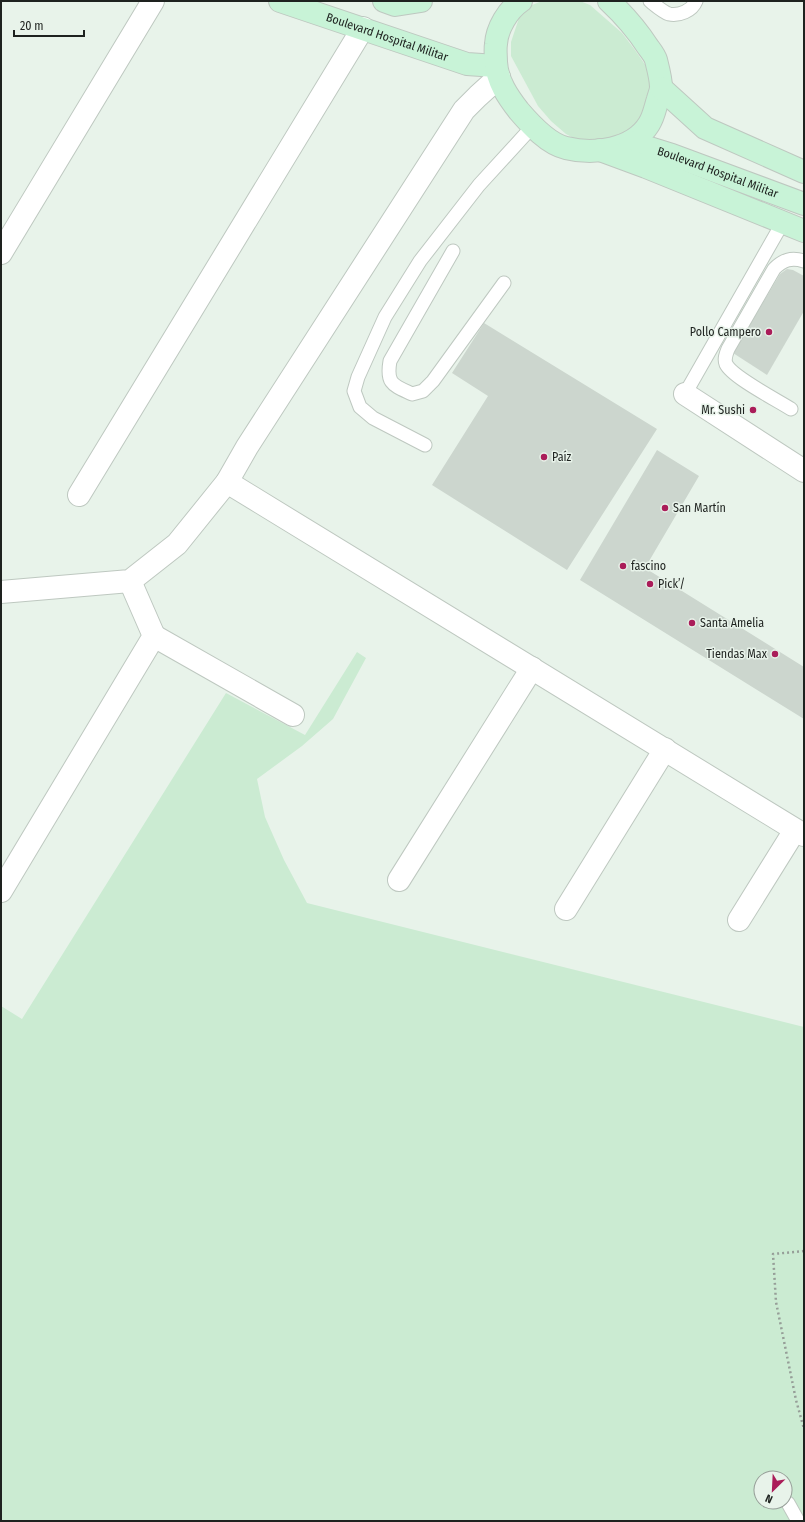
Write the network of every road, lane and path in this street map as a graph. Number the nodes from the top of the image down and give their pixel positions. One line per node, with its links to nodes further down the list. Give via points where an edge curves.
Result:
1 (153, 1): 20 (street)
2 (280, 1): 9 (main road, Boulevard Hospital Militar)
3 (384, 1): 4 (main road, via 395,5)
4 (421, 1)
5 (522, 1): 10 (main road, via 503,22 496,43)
6 (609, 1): 11 (main road, via 640,34 656,59)
7 (650, 1): 8 (lane, via 668,14 679,14 689,10)
8 (696, 1)
9 (363, 28): 10 (main road, Boulevard Hospital Militar, via 467,64); 28 (street)
10 (498, 72): 12 (main road, via 508,96); 27 (street, via 464,110)
11 (661, 88): 13 (main road, via 656,111 648,125 640,136); 15 (main road, via 705,128)
12 (532, 127): 14 (main road, via 565,148); 25 (lane, via 479,185 420,261 385,317 358,377 354,392 360,407 373,418)
13 (630, 142): 14 (main road); 16 (main road, Boulevard Hospital Militar)
14 (600, 150): 17 (main road)
15 (804, 172)
16 (804, 204)
17 (783, 222): 18 (main road); 23 (lane)
18 (804, 231)
19 (453, 251): 22 (lane, via 390,361 387,374 394,385 412,394 424,391)
20 (1, 253)
21 (804, 261): 24 (lane, via 790,259 781,262 774,269 725,357 726,365 737,376)
22 (504, 283)
23 (685, 394): 26 (street)
24 (791, 409)
25 (425, 445)
26 (804, 471)
27 (227, 482): 29 (street, via 177,544); 32 (street)
28 (79, 495)
29 (130, 581): 30 (street); 31 (street)
30 (1, 592)
31 (154, 636): 33 (street); 37 (street)
32 (532, 668): 34 (street); 36 (street)
33 (292, 715)
34 (665, 749): 35 (street); 38 (street)
35 (800, 832): 39 (street)
36 (399, 880)
37 (1, 891)
38 (566, 909)
39 (739, 920)
40 (804, 1251): 41 (path, via 773,1254 776,1302)
41 (804, 1429)
42 (792, 1510): 43 (lane)
43 (798, 1521)

